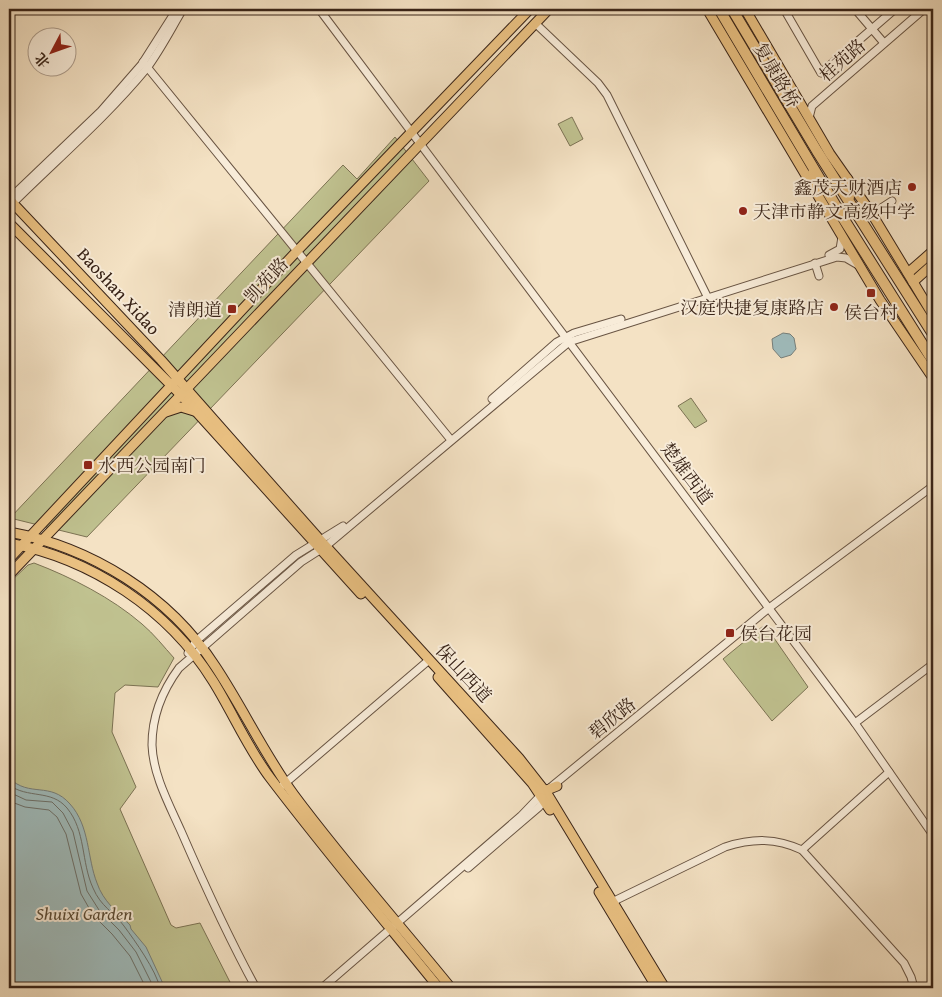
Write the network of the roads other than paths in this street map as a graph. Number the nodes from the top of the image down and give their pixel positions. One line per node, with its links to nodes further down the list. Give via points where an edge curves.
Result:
1 (177, 9): 17 (street)
2 (183, 9): 17 (street, via 165,42)
3 (319, 9): 20 (street, 楚雄西道)
4 (530, 9): 20 (main road, 凯苑路)
5 (549, 9): 14 (main road, 凯苑路)
6 (707, 9): 26 (main road)
7 (719, 9): 23 (highway, 复康路桥)
8 (732, 9): 22 (highway, 复康路桥)
9 (745, 9): 18 (main road)
10 (784, 9): 15 (street, via 821,73)
11 (855, 9): 15 (street)
12 (895, 9): 15 (street)
13 (922, 9): 16 (street, 桂苑路)
14 (535, 23): 21 (main road, 凯苑路); 44 (street, via 598,83 606,95)
15 (872, 29): 16 (street)
16 (883, 42): 18 (street, 桂苑路, via 814,101 805,102); 19 (street, 桂苑路, via 812,106)
17 (145, 65): 29 (street, via 106,114); 35 (street)
18 (796, 97): 19 (main road)
19 (809, 118): 24 (main road)
20 (411, 133): 21 (street, 楚雄西道); 35 (main road, 凯苑路)
21 (420, 145): 37 (main road, 凯苑路); 47 (street, 楚雄西道)
22 (823, 160): 24 (main road); 27 (highway, 复康路桥)
23 (810, 162): 26 (highway); 32 (highway, 复康路桥)
24 (840, 170): 25 (main road)
25 (846, 179): 27 (highway); 31 (main road)
26 (816, 192): 30 (main road)
27 (850, 200): 46 (highway, 复康路桥)
28 (892, 201): 31 (street)
29 (10, 202): 50 (main road, Baoshan Xidao)
30 (822, 202): 32 (main road); 34 (main road)
31 (872, 214): 41 (main road)
32 (843, 218): 48 (highway, 复康路桥)
33 (9, 223): 50 (main road, Baoshan Xidao)
34 (842, 237): 40 (main road); 44 (street, via 841,246 834,254)
35 (297, 251): 37 (street); 50 (main road, 凯苑路)
36 (933, 251): 41 (main road)
37 (306, 262): 51 (main road, 凯苑路); 55 (street)
38 (815, 263): 40 (street, via 839,257); 42 (street); 44 (street)
39 (933, 264): 43 (main road)
40 (860, 267): 49 (main road)
41 (908, 273): 43 (main road)
42 (819, 276)
43 (913, 282): 45 (main road)
44 (706, 294): 47 (street)
45 (933, 315)
46 (933, 334)
47 (567, 340): 55 (street); 66 (street, 楚雄西道)
48 (933, 361)
49 (933, 378)
50 (174, 382): 51 (main road, Baoshan Xidao); 52 (main road, 凯苑路)
51 (182, 394): 52 (main road); 53 (main road, Baoshan Xidao); 54 (main road, 凯苑路)
52 (153, 405): 58 (main road, 凯苑路)
53 (200, 410): 54 (main road, via 181,407); 62 (main road, 保山西道)
54 (162, 415): 60 (main road, 凯苑路, via 57,524)
55 (449, 438): 62 (street)
56 (933, 486): 66 (street, 碧欣路)
57 (933, 490): 66 (street, 碧欣路)
58 (45, 520): 59 (main road, via 30,529); 60 (main road, 凯苑路)
59 (9, 532): 60 (main road)
60 (31, 540): 61 (main road); 63 (main road, 凯苑路); 63 (main road); 64 (main road, 凯苑路); 67 (main road, via 100,563 121,575 160,603)
61 (9, 543)
62 (321, 545): 67 (street); 69 (main road, 保山西道)
63 (34, 549): 65 (main road, 凯苑路); 68 (main road, via 84,568 121,588 160,618)
64 (9, 559)
65 (9, 575)
66 (770, 610): 71 (street, 楚雄西道); 74 (street, 碧欣路)
67 (198, 644): 68 (street); 73 (main road, via 226,682)
68 (192, 652): 73 (main road, via 214,683 259,761); 80 (street, via 168,678 157,699 150,735 152,768 205,893)
69 (427, 662): 73 (street); 74 (main road, 保山西道, via 534,781)
70 (933, 664): 71 (street)
71 (855, 723): 72 (street, 楚雄西道)
72 (889, 772): 76 (street, 楚雄西道); 77 (street)
73 (282, 786): 79 (main road)
74 (548, 792): 75 (main road); 75 (main road, via 553,796); 79 (street, 碧欣路, via 539,807)
75 (554, 811): 78 (main road)
76 (933, 836)
77 (802, 850): 78 (street, via 776,841 742,841); 87 (street, via 904,963)
78 (610, 904): 85 (main road); 86 (main road)
79 (395, 927): 81 (street, 碧欣路); 82 (street, 碧欣路); 83 (main road); 84 (main road)
80 (255, 988)
81 (322, 988)
82 (326, 988)
83 (439, 988)
84 (451, 988)
85 (657, 988)
86 (665, 988)
87 (914, 988)

